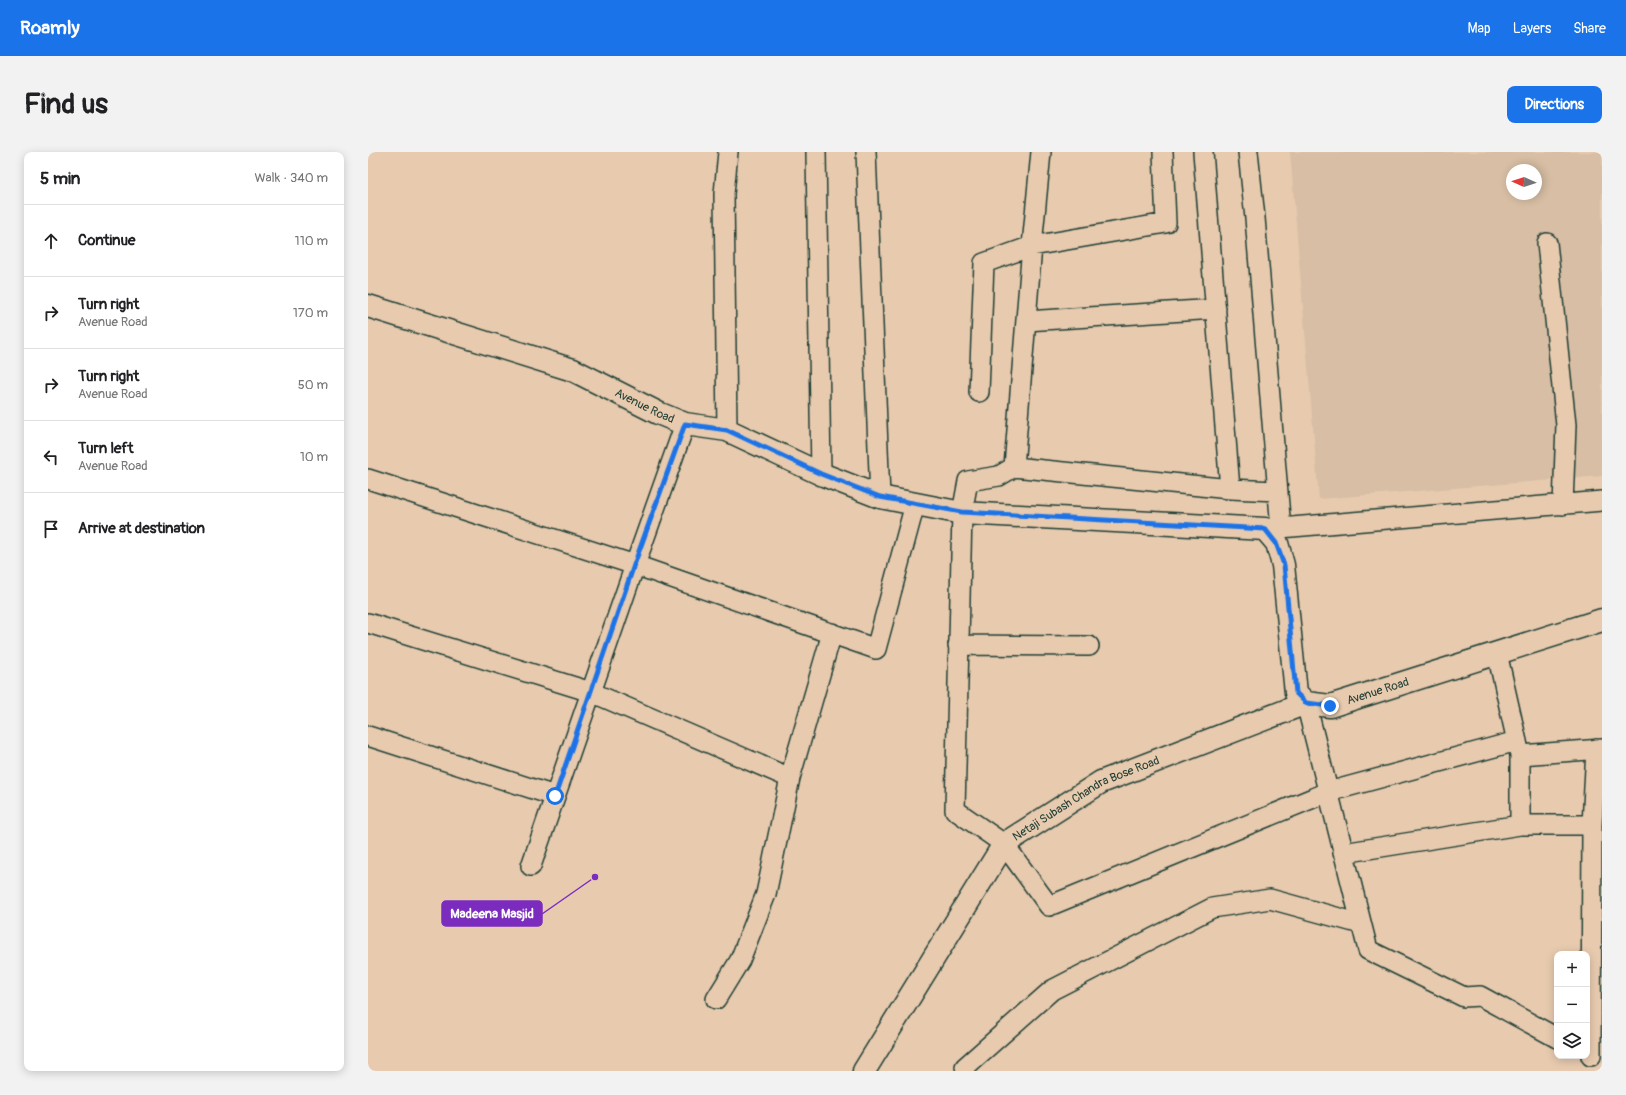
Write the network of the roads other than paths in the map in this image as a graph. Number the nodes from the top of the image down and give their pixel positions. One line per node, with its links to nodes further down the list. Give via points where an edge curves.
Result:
1 (728, 152): 15 (street, via 724,194)
2 (816, 152): 17 (street)
3 (866, 152): 21 (street)
4 (1041, 152): 9 (street)
5 (1163, 152): 9 (street, via 1166,223)
6 (1203, 152): 11 (street)
7 (1248, 152): 20 (street)
8 (1547, 243): 24 (street, via 1566,425)
9 (1032, 246): 12 (street); 13 (street, via 984,263)
10 (368, 306): 14 (main road, Avenue Road, via 572,370)
11 (1216, 309): 12 (street); 19 (street)
12 (1026, 321): 16 (street)
13 (979, 392)
14 (685, 424): 15 (main road, Avenue Road); 27 (street)
15 (727, 430): 17 (main road, Avenue Road)
16 (1014, 467): 19 (street); 25 (street, via 999,476 968,481)
17 (821, 474): 21 (main road, Avenue Road)
18 (368, 479): 27 (street)
19 (1230, 489): 20 (street)
20 (1278, 490): 26 (street)
21 (880, 497): 23 (main road, Avenue Road)
22 (1602, 501): 24 (street)
23 (915, 504): 25 (main road, Avenue Road); 30 (street, via 876,649)
24 (1563, 505): 26 (street)
25 (962, 512): 26 (main road, Avenue Road); 31 (street)
26 (1273, 529): 35 (main road, via 1284,565 1296,693)
27 (634, 565): 30 (street); 34 (street)
28 (1602, 620): 33 (main road, Avenue Road)
29 (368, 623): 34 (street)
30 (832, 633): 39 (street)
31 (958, 645): 32 (street); 44 (street, via 955,810)
32 (1089, 646)
33 (1497, 653): 35 (main road, Avenue Road, via 1330,706); 37 (street)
34 (591, 692): 39 (street); 41 (street)
35 (1306, 703): 40 (street); 44 (main road, Netaji Subash Chandra Bose Road, via 1101,782)
36 (368, 736): 41 (street)
37 (1518, 748): 38 (street); 40 (street); 42 (street)
38 (1599, 749): 43 (street)
39 (790, 778): 49 (street, via 766,894 740,960)
40 (1328, 792): 44 (street, via 1049,906); 45 (street)
41 (555, 796): 46 (street)
42 (1520, 825): 43 (street); 45 (street)
43 (1592, 825): 47 (street)
44 (1004, 844): 53 (main road, Netaji Subash Chandra Bose Road)
45 (1343, 853): 48 (street)
46 (531, 866)
47 (1597, 872): 51 (street)
48 (1361, 924): 50 (street, via 1368,950 1464,997 1480,996); 52 (street, via 1270,899 1212,908 1052,990)
49 (716, 999)
50 (1554, 1036)
51 (1593, 1057)
52 (965, 1067)
53 (864, 1071)

